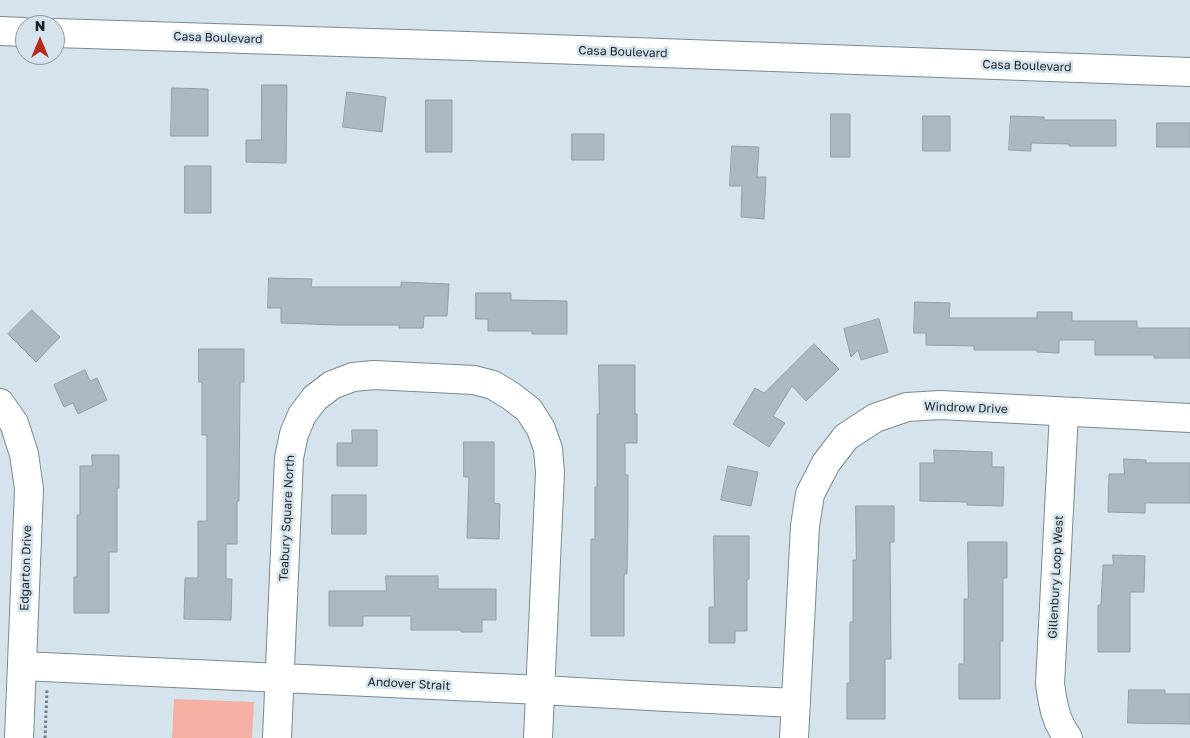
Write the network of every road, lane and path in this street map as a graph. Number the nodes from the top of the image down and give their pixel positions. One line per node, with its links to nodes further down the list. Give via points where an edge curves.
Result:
1 (0, 31): 2 (street)
2 (15, 32)
3 (65, 33): 4 (street, Casa Boulevard)
4 (1190, 72)
5 (0, 403): 8 (street, Edgarton Drive, via 14,423 24,454 29,488)
6 (1064, 412): 7 (street, Windrow Drive); 12 (street, Windrow Drive, via 940,405 907,407 875,418 846,437 826,463 810,494 805,526); 18 (street, Gillenbury Loop West, via 1050,684 1060,727)
7 (1190, 418)
8 (22, 666): 9 (street, Andover Strait); 13 (street, Edgarton Drive)
9 (49, 667): 10 (street, Andover Strait); 14 (path)
10 (279, 678): 11 (street, Andover Strait); 11 (street, Teabury Square North, via 289,458 294,434 302,415 315,398 332,385 353,377 374,375 474,380 493,385 529,410 541,429 548,450 550,472); 15 (street, Teabury Square North)
11 (541, 690): 12 (street, Andover Strait); 16 (street, Teabury Square North)
12 (796, 703): 17 (street, Windrow Drive)
13 (19, 738)
14 (45, 738)
15 (277, 738)
16 (538, 738)
17 (794, 738)
18 (1068, 738)

